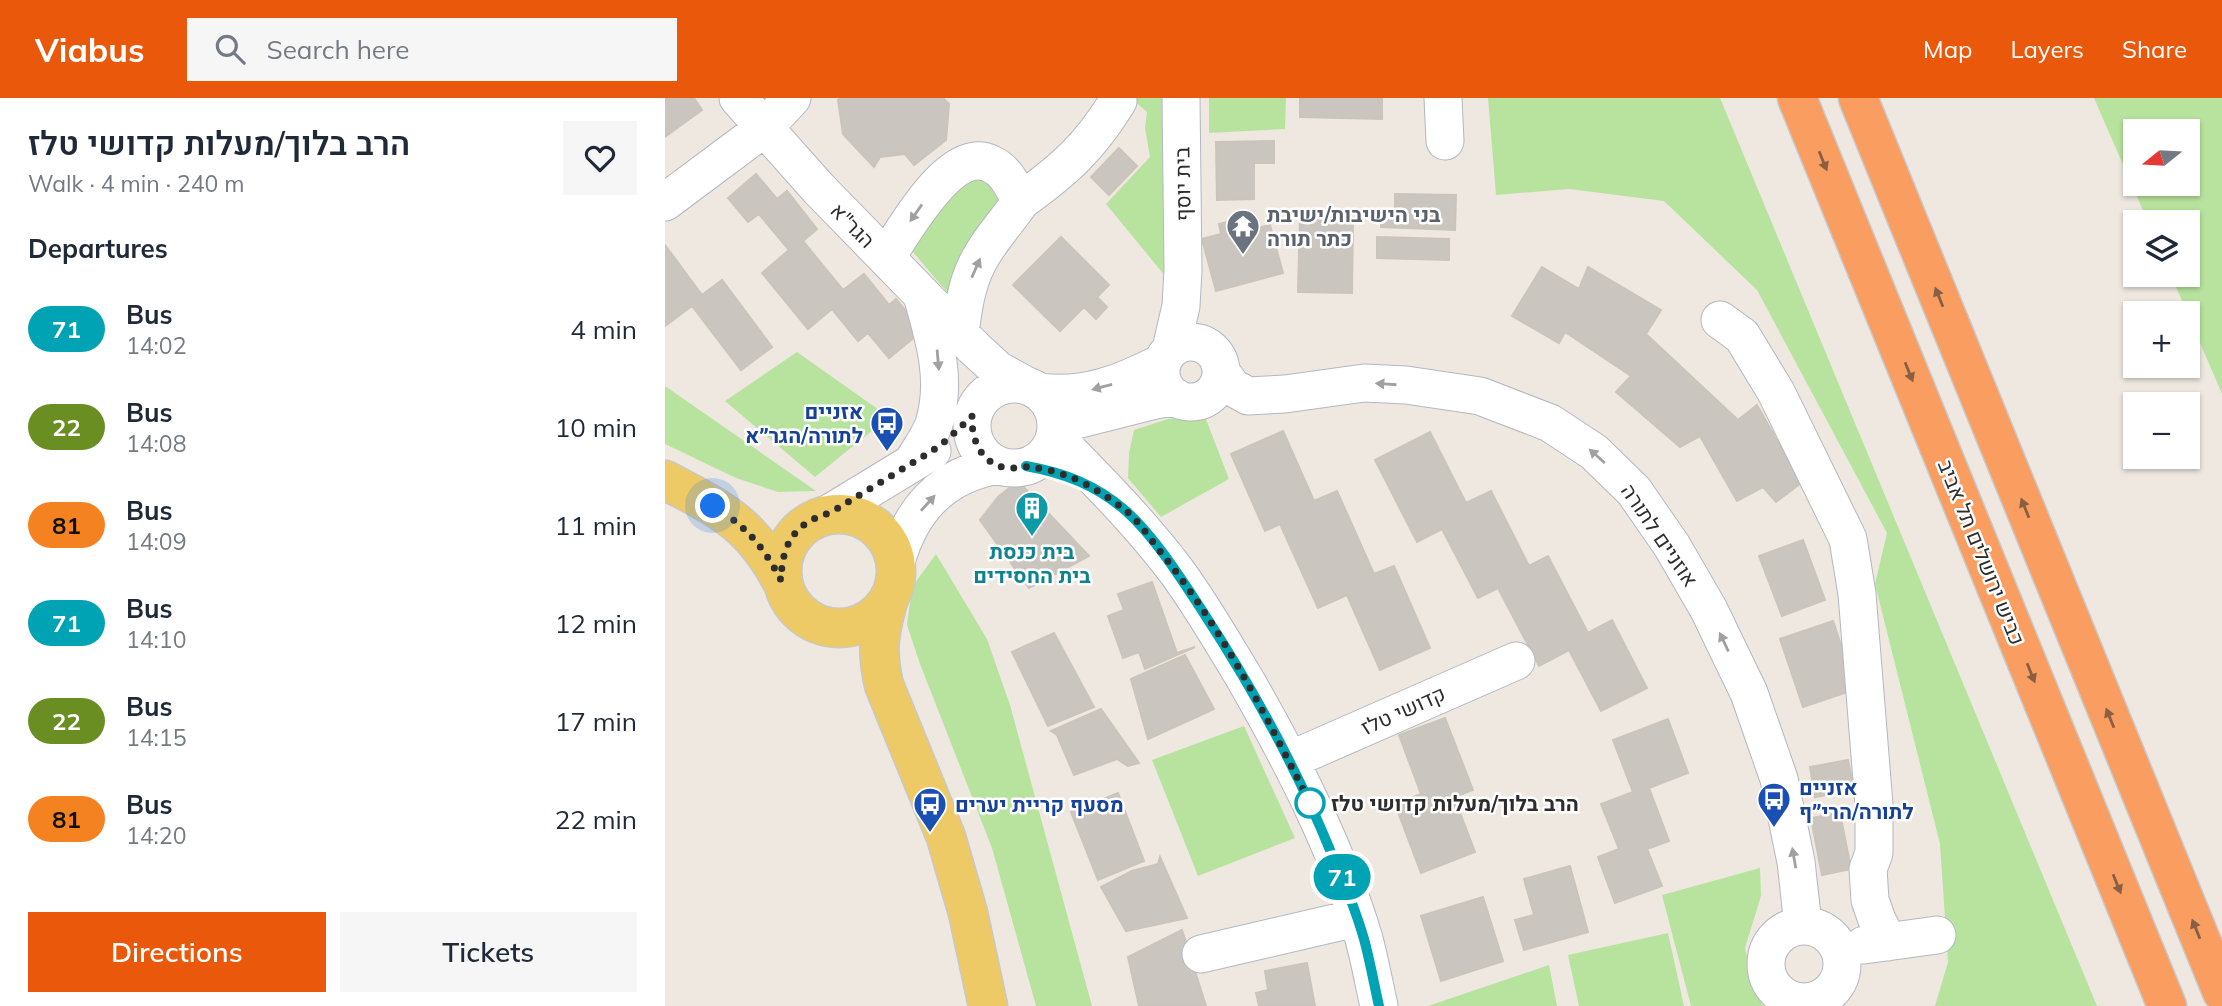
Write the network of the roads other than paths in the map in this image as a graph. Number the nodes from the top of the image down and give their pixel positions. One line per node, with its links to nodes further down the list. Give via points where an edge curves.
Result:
1 (739, 98): 8 (street, הגר"א)
2 (792, 98): 8 (street)
3 (1181, 98): 13 (street, בית יוסף)
4 (1443, 98): 9 (street)
5 (1797, 98): 46 (highway, כביש ירושלים תל אביב, one-way to 46)
6 (1858, 98): 42 (highway, one-way to 6)
7 (1118, 101): 10 (street, via 1079,155)
8 (764, 129): 11 (street); 12 (street, הגר"א)
9 (1445, 141)
10 (1021, 201): 12 (street, one-way to 12, via 1007,176 991,163 960,165 932,191); 16 (street, one-way to 10, via 966,294 977,263)
11 (665, 202)
12 (886, 258): 14 (street, הגר"א)
13 (1183, 270): 17 (street, via 1181,306); 18 (street)
14 (922, 294): 16 (street, הגר"א); 24 (street, one-way to 24, via 937,350 940,394 933,427)
15 (1720, 320): 39 (street, via 1742,336 1776,392 1848,539 1857,594 1874,805 1870,900)
16 (966, 340): 19 (street, הגר"א, via 998,370); 21 (street, הגר"א, via 981,361)
17 (1166, 356): 18 (street, via 1179,344 1195,342); 19 (street, one-way to 19, via 1134,377 1106,387 1059,395); 20 (street, via 1163,383)
18 (1216, 360): 20 (street, via 1217,389 1193,402); 37 (street, אוזניים לתורה, one-way to 18, via 1779,779 1749,693 1672,546 1634,491 1594,452 1550,423 1479,396 1364,383 1248,396 1232,387)
19 (1033, 389): 21 (street, via 1015,383 1000,385); 23 (street, via 1053,408)
20 (1175, 397): 22 (street)
21 (980, 404): 24 (street, via 948,439); 25 (street, via 972,431 975,443 983,455)
22 (1139, 404): 23 (street); 27 (street, via 1115,419 1099,444 1101,469)
23 (1056, 432): 25 (street, via 1050,449 1039,460); 27 (street)
24 (912, 463): 28 (street)
25 (1012, 465): 27 (street, via 1067,475); 29 (street, one-way to 25, via 914,519 941,489 976,469)
26 (669, 482): 28 (main road, via 745,509 799,517); 30 (main road, via 743,527)
27 (1117, 502): 35 (street, via 1177,573 1220,637)
28 (824, 515): 29 (main road, via 848,513 866,519 891,545); 30 (main road, via 801,526 788,541)
29 (896, 562): 31 (main road)
30 (781, 580): 32 (main road, via 800,614)
31 (888, 601): 32 (main road, via 865,623 849,628); 34 (main road, via 878,643 884,685)
32 (817, 625): 34 (main road, via 845,643)
33 (1516, 661): 35 (street, קדושי טלז)
34 (894, 711): 44 (main road, via 946,837)
35 (1290, 760): 36 (street)
36 (1356, 918): 41 (street); 45 (street)
37 (1804, 925): 40 (street, via 1821,929); 43 (street, via 1779,934 1770,944 1765,967 1776,991 1787,999)
38 (1937, 935): 39 (street)
39 (1888, 942): 40 (street)
40 (1839, 948): 43 (street, via 1841,974 1835,987)
41 (1201, 954)
42 (2222, 992)
43 (1813, 1004)
44 (988, 1006)
45 (1379, 1006)
46 (2167, 1006)

